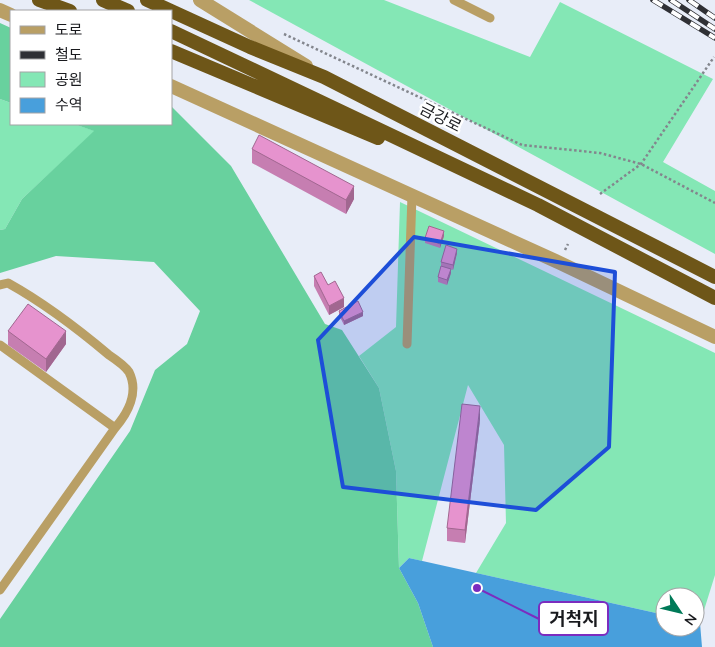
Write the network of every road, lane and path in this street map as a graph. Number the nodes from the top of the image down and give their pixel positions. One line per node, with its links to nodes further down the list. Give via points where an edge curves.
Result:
1 (39, 0): 6 (highway)
2 (103, 0): 7 (highway)
3 (147, 0): 8 (highway, 금강로)
4 (200, 0): 15 (street)
5 (454, 0): 10 (lane)
6 (67, 10)
7 (126, 10)
8 (169, 10)
9 (172, 11): 15 (highway, 금강로)
10 (490, 18)
11 (172, 31): 21 (highway, via 321,100)
12 (280, 32): 17 (path, via 522,145 600,153)
13 (172, 51): 21 (highway)
14 (714, 57): 17 (path)
15 (324, 77): 22 (highway, 금강로)
16 (172, 86): 19 (street)
17 (641, 164): 18 (path); 20 (path)
18 (600, 194)
19 (412, 195): 25 (street); 26 (lane)
20 (715, 203)
21 (571, 223): 24 (highway)
22 (715, 277)
23 (0, 285): 28 (lane, via 8,284 36,299 128,371 133,396 124,418)
24 (715, 298)
25 (715, 337)
26 (407, 344)
27 (0, 345): 28 (lane)
28 (115, 428): 29 (lane)
29 (0, 590)

